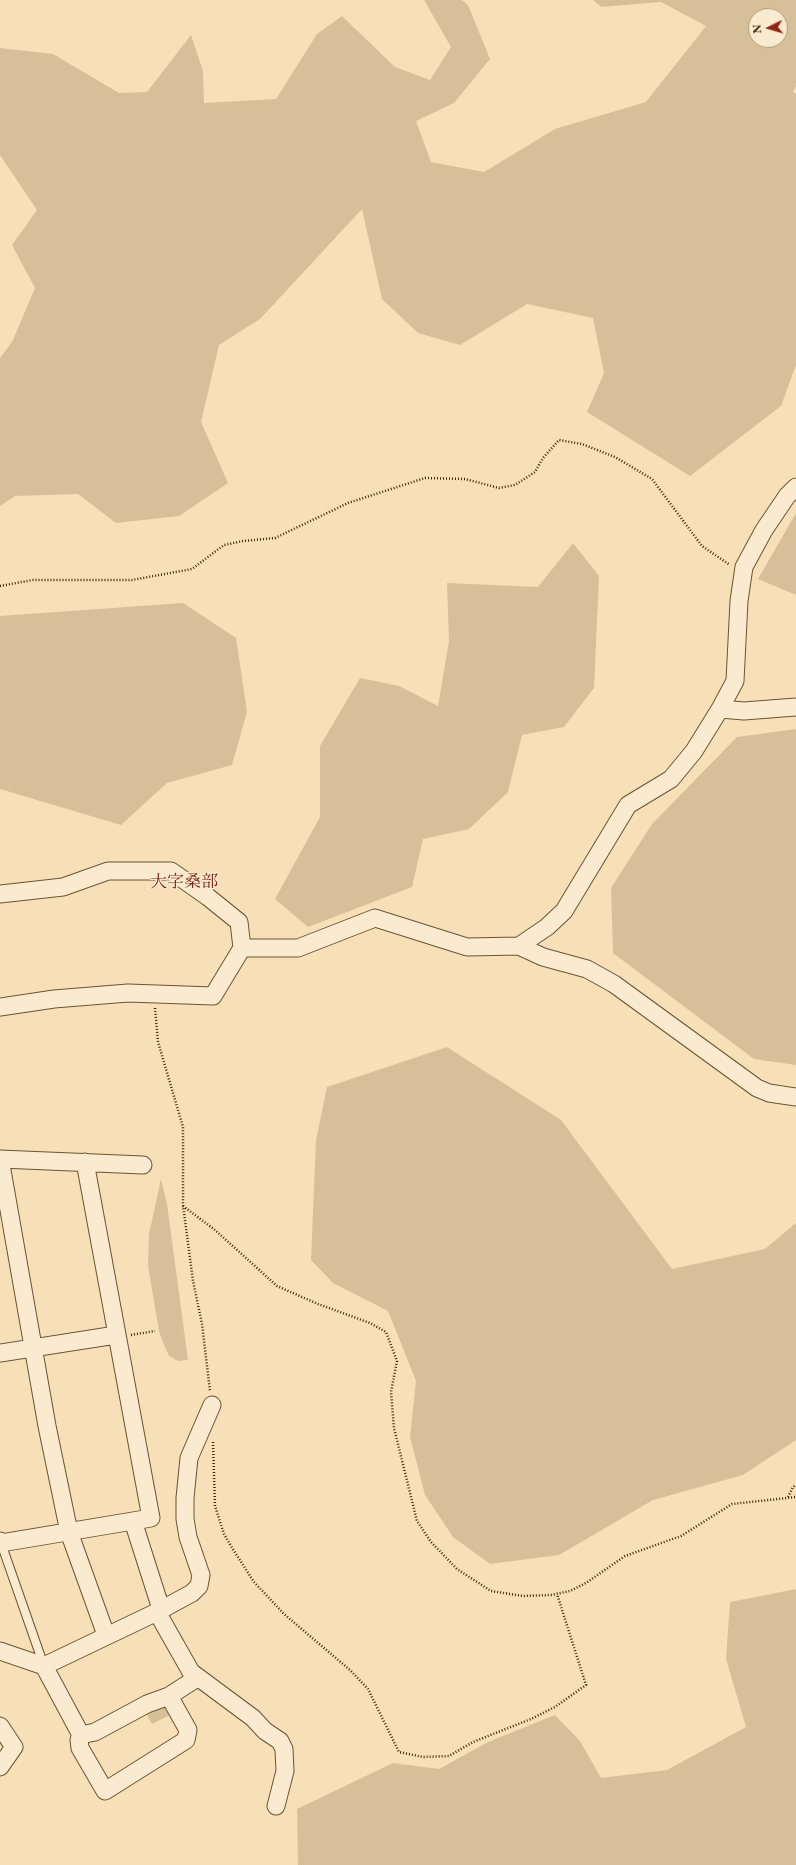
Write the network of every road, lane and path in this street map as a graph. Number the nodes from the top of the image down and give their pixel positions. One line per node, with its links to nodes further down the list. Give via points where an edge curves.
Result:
1 (796, 487): 2 (street, via 764,530 744,567)
2 (743, 574): 3 (path, via 702,546 652,479 615,457 582,444 559,440 535,472 515,485 499,488 465,479 425,478 348,503 275,538 224,545 192,568 132,580 33,580); 5 (street, via 735,681)
3 (0, 586)
4 (796, 707): 5 (street, via 744,711)
5 (720, 709): 7 (street, via 694,751 671,779 628,806 564,911 547,927)
6 (0, 894): 8 (street, via 62,887 108,871 171,871 239,922)
7 (519, 946): 8 (street, via 467,947 375,918 298,948); 11 (street, via 543,957 587,969 614,984 757,1088 769,1093)
8 (242, 948): 9 (street, via 213,996)
9 (153, 993): 10 (street, via 54,999); 15 (path, via 158,1042 183,1127)
10 (0, 1007)
11 (796, 1096)
12 (0, 1159): 13 (street); 18 (street)
13 (85, 1162): 14 (street); 17 (street)
14 (143, 1165)
15 (183, 1205): 20 (path); 28 (path, via 277,1286 370,1322 386,1332 397,1361 391,1392 394,1428 417,1521 428,1537 458,1569 491,1591 522,1596)
16 (155, 1331): 17 (path)
17 (116, 1336): 18 (street); 25 (street, via 151,1518)
18 (33, 1348): 19 (street); 26 (street, via 46,1426)
19 (0, 1353)
20 (212, 1405): 29 (street, via 189,1458 185,1498 188,1537 201,1575 199,1586 192,1593)
21 (213, 1436): 28 (path, via 215,1506 224,1534 234,1551 254,1582 284,1614 350,1670 368,1689 399,1752 423,1757 449,1756 473,1742 555,1707 586,1686)
22 (796, 1484): 24 (path)
23 (796, 1497): 24 (path)
24 (788, 1498): 28 (path, via 732,1504 681,1536 626,1556 586,1583)
25 (133, 1521): 26 (street); 29 (street)
26 (69, 1532): 27 (street); 30 (street)
27 (0, 1542): 32 (lane)
28 (557, 1594)
29 (159, 1610): 30 (street); 33 (street, via 191,1672)
30 (106, 1635): 32 (street)
31 (0, 1651): 32 (street)
32 (44, 1666): 36 (street)
33 (197, 1678): 34 (street); 38 (street, via 280,1741 284,1749 285,1771)
34 (169, 1696): 36 (street, via 147,1704 95,1732); 36 (street, via 188,1730 186,1740 105,1791 80,1748)
35 (0, 1726): 37 (street, via 14,1747)
36 (81, 1735)
37 (0, 1767)
38 (276, 1806)

